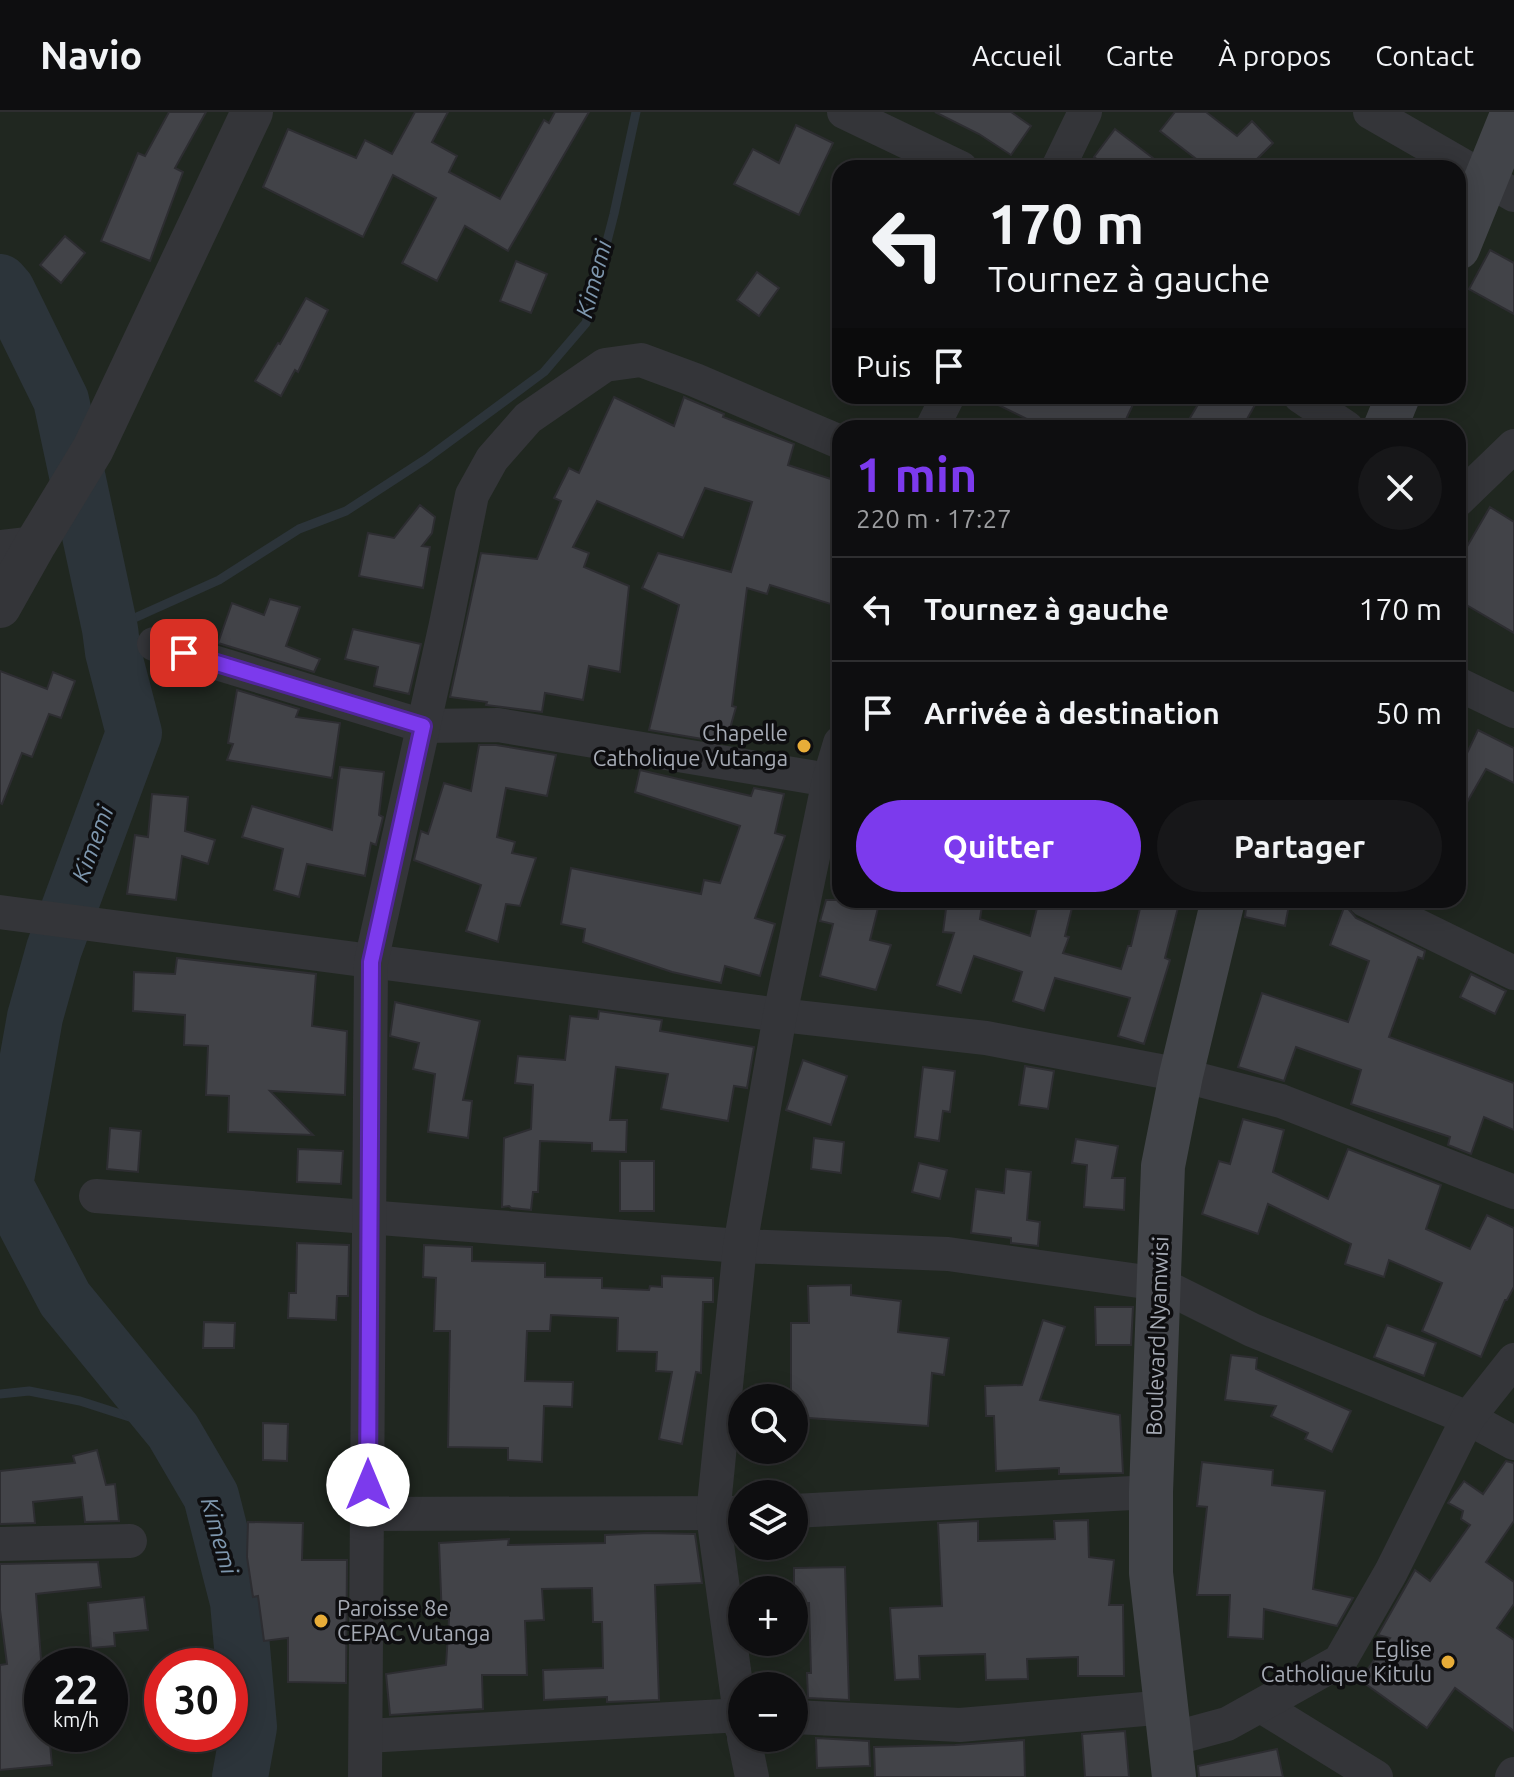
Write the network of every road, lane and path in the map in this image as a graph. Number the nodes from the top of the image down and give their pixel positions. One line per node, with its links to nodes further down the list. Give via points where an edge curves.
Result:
1 (252, 112): 17 (street, via 93,449)
2 (844, 112): 6 (street)
3 (1085, 112): 7 (street)
4 (1370, 112): 8 (street)
5 (1513, 112): 10 (main road)
6 (944, 160)
7 (1062, 160)
8 (1452, 160)
9 (1466, 168): 10 (street)
10 (1500, 188): 11 (main road)
11 (1466, 237)
12 (1312, 404): 13 (street)
13 (1335, 420)
14 (832, 439): 22 (street, via 641,360 605,365 528,418 492,459 472,495)
15 (1514, 446): 16 (street)
16 (1466, 492)
17 (18, 545): 18 (street)
18 (0, 607)
19 (154, 644): 22 (street)
20 (1466, 688): 21 (street)
21 (1514, 711)
22 (423, 726): 23 (street, via 498,725); 28 (street)
23 (832, 758)
24 (832, 776): 30 (street)
25 (1221, 908): 31 (main road, Boulevard Nyamwisi)
26 (1381, 908): 29 (street)
27 (12, 914): 28 (street)
28 (371, 962): 30 (street); 34 (street)
29 (1514, 973)
30 (780, 1015): 31 (street, via 986,1038); 35 (street)
31 (1181, 1075): 32 (street, via 1281,1101); 36 (main road, Boulevard Nyamwisi, via 1163,1166)
32 (1514, 1192)
33 (96, 1196): 34 (street)
34 (369, 1218): 35 (street); 43 (street)
35 (740, 1246): 36 (street, via 948,1254); 40 (street)
36 (1160, 1284): 38 (street, via 1252,1330); 41 (main road, Boulevard Nyamwisi)
37 (1514, 1360): 38 (street)
38 (1468, 1418): 39 (street); 49 (street, via 1340,1661)
39 (1514, 1443)
40 (730, 1480)
41 (1151, 1492): 42 (street); 53 (main road, Boulevard Nyamwisi, via 1151,1573)
42 (808, 1510)
43 (368, 1514): 44 (street); 52 (street)
44 (728, 1514)
45 (130, 1541): 46 (street)
46 (0, 1544)
47 (731, 1560): 48 (street)
48 (739, 1672)
49 (1261, 1706): 53 (street, via 1227,1724); 57 (street)
50 (808, 1718): 53 (street)
51 (728, 1724): 52 (street)
52 (366, 1736): 55 (street)
53 (1170, 1741)
54 (747, 1752): 56 (street)
55 (365, 1777)
56 (752, 1777)
57 (1376, 1777)

